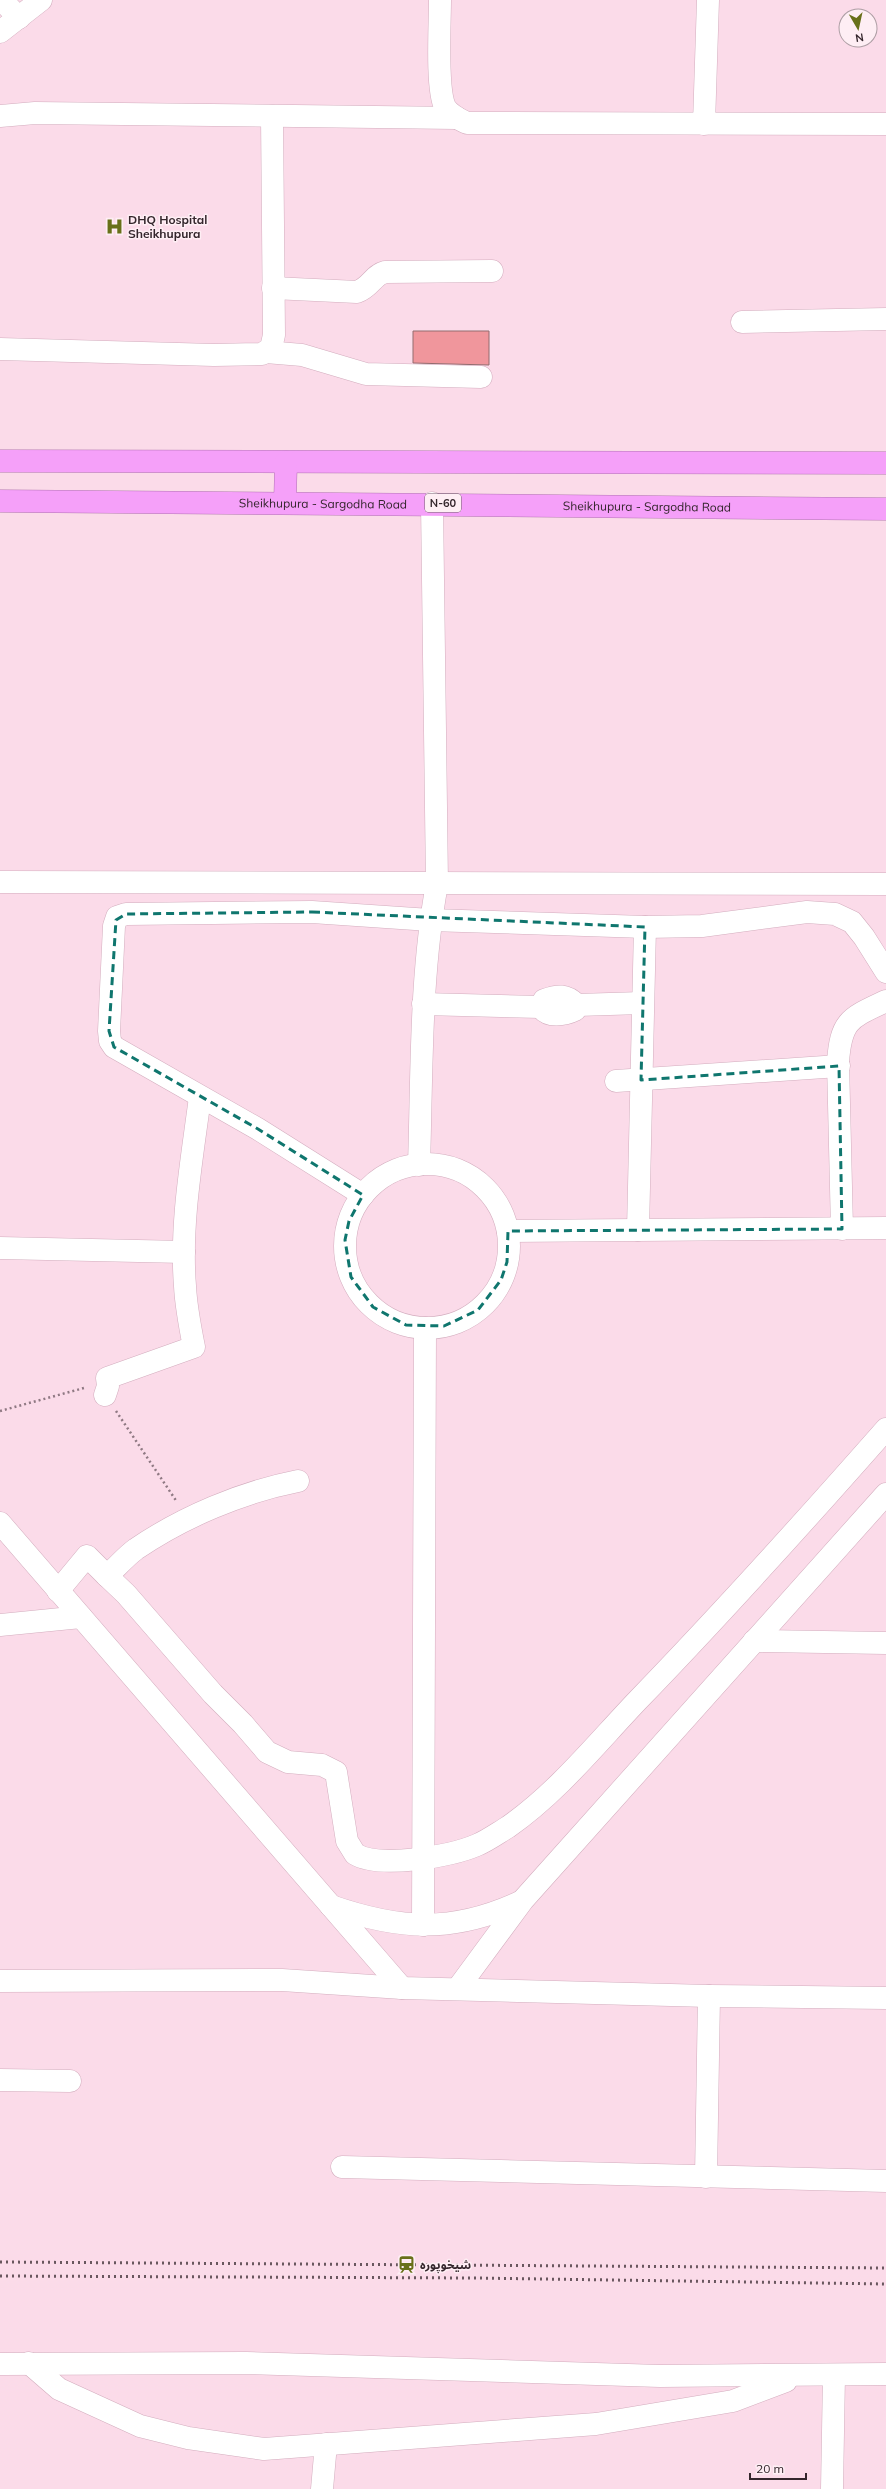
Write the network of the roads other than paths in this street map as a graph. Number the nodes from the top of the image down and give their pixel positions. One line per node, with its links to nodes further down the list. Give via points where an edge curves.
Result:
1 (41, 0): 4 (street)
2 (440, 0): 8 (street, via 442,92 446,107)
3 (708, 0): 9 (street)
4 (7, 6): 5 (street)
5 (0, 32)
6 (0, 116): 7 (street, via 34,113)
7 (272, 116): 8 (street); 12 (street)
8 (457, 118): 9 (street, via 476,125)
9 (704, 124): 10 (street)
10 (886, 124)
11 (492, 271): 12 (street, via 385,272 379,274 368,287 349,293)
12 (273, 288): 16 (street, via 274,335 271,348)
13 (886, 319): 14 (street)
14 (742, 322)
15 (0, 349): 16 (street, via 214,355)
16 (266, 352): 17 (street, via 302,356 366,374)
17 (481, 377)
18 (0, 461): 19 (highway)
19 (286, 462): 20 (highway); 22 (highway)
20 (886, 463)
21 (0, 501): 22 (highway, Sheikhupura - Sargodha Road / N-60)
22 (285, 502): 23 (highway, Sheikhupura - Sargodha Road / N-60)
23 (432, 503): 24 (highway, Sheikhupura - Sargodha Road / N-60); 26 (street)
24 (886, 508)
25 (0, 882): 26 (street)
26 (437, 884): 27 (street); 28 (street)
27 (886, 884)
28 (430, 920): 29 (street); 33 (street); 37 (street, via 312,912 126,914 117,917 114,926 110,1041 117,1050)
29 (645, 927): 30 (street, via 702,926 807,912 835,914 852,922); 32 (street)
30 (886, 972)
31 (886, 1000): 34 (street, via 862,1012 844,1027)
32 (642, 1003): 33 (street, via 577,1005 575,1010 568,1014 558,1015 547,1013 541,1007); 35 (street)
33 (423, 1004): 38 (street)
34 (838, 1066): 35 (street); 40 (street)
35 (641, 1080): 36 (street); 42 (street)
36 (616, 1081)
37 (200, 1097): 39 (street, via 258,1129); 45 (street)
38 (419, 1165): 39 (street, via 383,1177); 43 (street, via 438,1165 457,1170 474,1179 499,1207)
39 (364, 1195): 46 (street, via 349,1221 345,1240 351,1277 360,1294 388,1318 406,1325)
40 (842, 1228): 41 (street); 42 (street)
41 (886, 1228)
42 (638, 1230): 43 (street)
43 (508, 1232): 46 (street, via 507,1262 492,1296 478,1310 462,1320 444,1326)
44 (0, 1248): 45 (street)
45 (184, 1252): 47 (street, via 185,1286 194,1347 107,1378)
46 (425, 1328): 60 (street)
47 (105, 1395)
48 (886, 1429): 60 (street, via 749,1584 568,1776 508,1826 478,1844 455,1853)
49 (298, 1481): 54 (street, via 275,1486 188,1519 135,1550)
50 (886, 1494): 51 (street)
51 (865, 1517): 52 (street); 58 (street)
52 (886, 1517)
53 (0, 1523): 55 (street)
54 (107, 1576): 55 (street, via 87,1556); 60 (street, via 267,1752 288,1762 322,1765 336,1772 347,1841 355,1854 369,1860)
55 (58, 1591): 56 (street)
56 (81, 1617): 57 (street); 62 (street)
57 (0, 1625)
58 (754, 1641): 59 (street); 61 (street)
59 (886, 1643)
60 (423, 1858): 63 (street)
61 (523, 1900): 63 (street, via 495,1914 467,1922); 66 (street)
62 (330, 1906): 63 (street, via 380,1920); 65 (street)
63 (423, 1925)
64 (0, 1981): 65 (street, via 282,1980)
65 (402, 1988): 66 (street)
66 (458, 1988): 67 (street)
67 (709, 1996): 68 (street); 72 (street)
68 (886, 1998)
69 (0, 2080): 70 (street)
70 (70, 2081)
71 (342, 2167): 72 (street)
72 (706, 2177): 73 (street)
73 (886, 2182)
74 (29, 2363): 75 (street); 77 (street, via 246,2363 660,2376); 79 (street, via 59,2388 140,2426 188,2438 264,2449)
75 (0, 2364)
76 (886, 2374): 78 (street)
77 (803, 2375): 78 (street); 79 (street, via 733,2401 596,2424)
78 (834, 2375): 81 (street)
79 (326, 2444): 80 (street)
80 (322, 2489)
81 (832, 2489)

